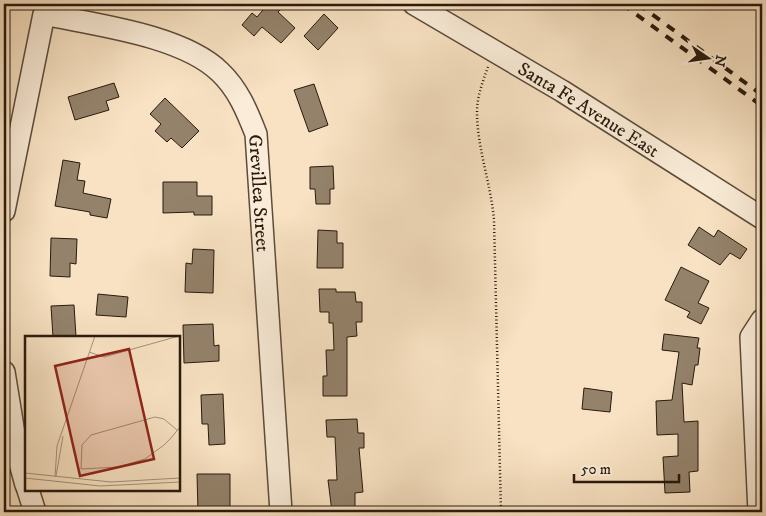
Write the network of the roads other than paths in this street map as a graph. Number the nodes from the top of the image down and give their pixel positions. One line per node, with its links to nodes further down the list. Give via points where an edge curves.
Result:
1 (414, 4): 3 (street, Santa Fe Avenue East, via 562,91)
2 (4, 211): 9 (street, Grevillea Street, via 44,14 181,48 220,72 242,100 256,134)
3 (762, 218)
4 (762, 320): 10 (street, via 751,337)
5 (4, 372): 6 (street)
6 (25, 481)
7 (28, 491): 8 (street)
8 (35, 512)
9 (281, 512)
10 (759, 512)

